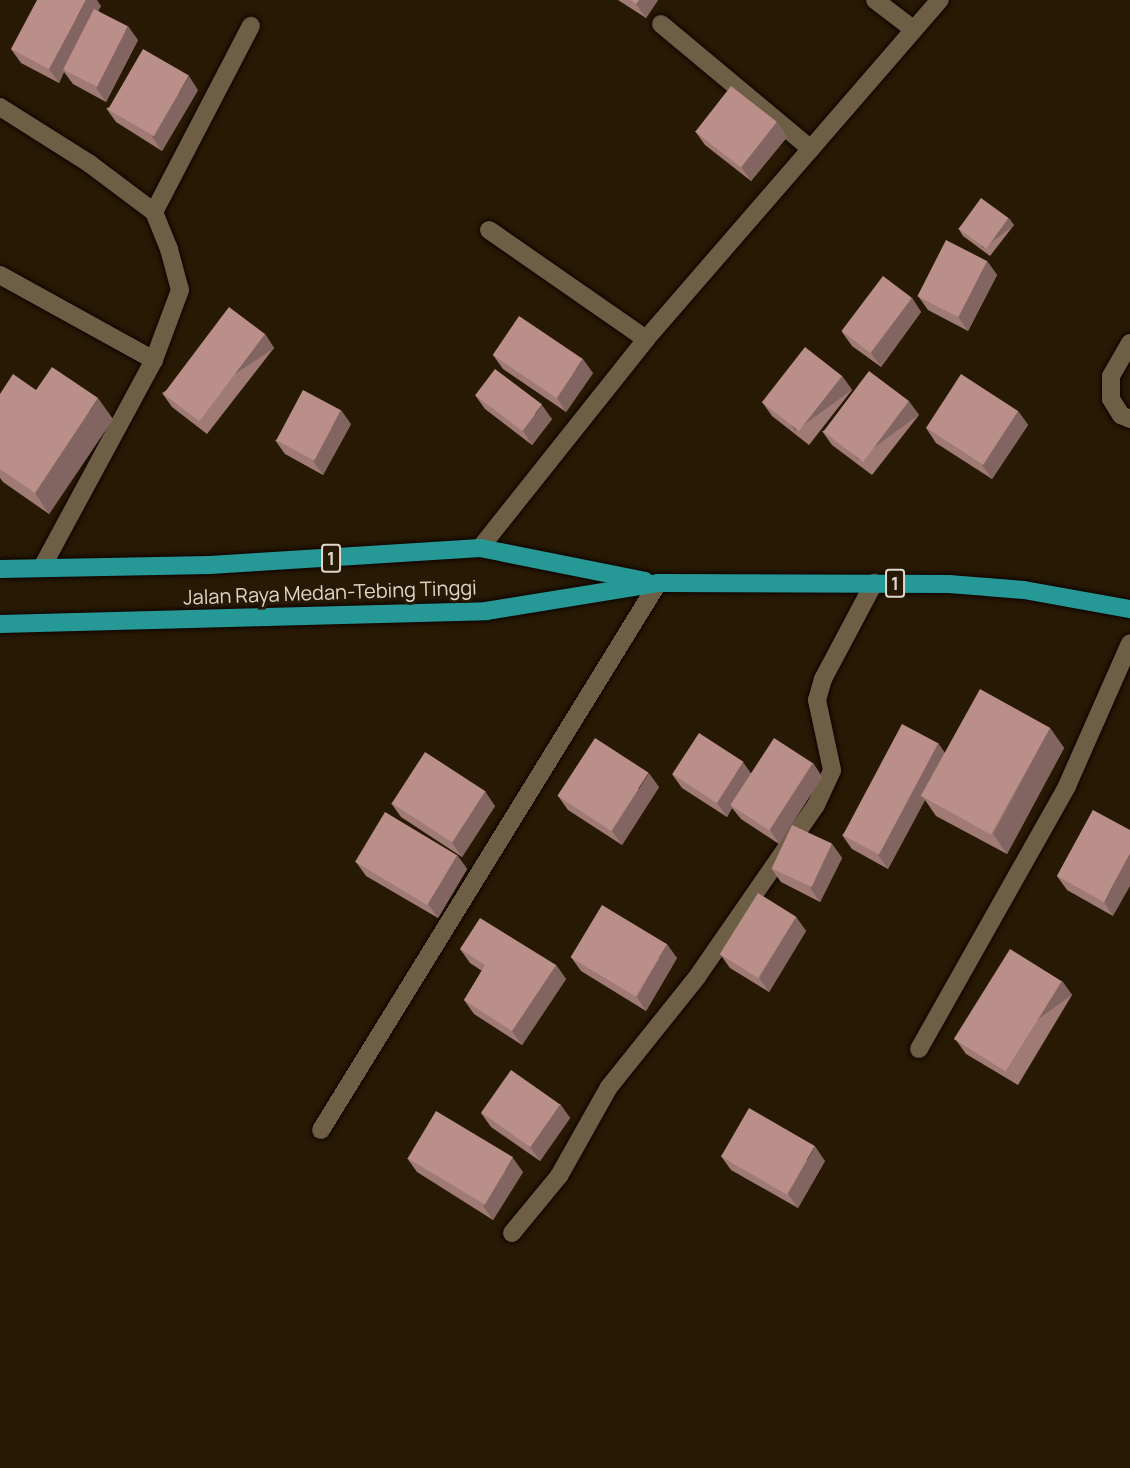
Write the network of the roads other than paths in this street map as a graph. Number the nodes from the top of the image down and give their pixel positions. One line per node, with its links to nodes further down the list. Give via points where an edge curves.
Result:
1 (875, 0): 5 (street)
2 (940, 0): 5 (street)
3 (661, 24): 7 (street)
4 (250, 26): 8 (street)
5 (913, 29): 7 (street)
6 (0, 107): 8 (street, via 90,164)
7 (811, 149): 11 (street)
8 (154, 212): 13 (street, via 180,290)
9 (489, 230): 11 (street)
10 (0, 275): 13 (street)
11 (646, 339): 15 (street)
12 (1130, 343): 14 (street, via 1111,376 1111,399 1121,415)
13 (154, 360): 16 (street)
14 (1130, 418)
15 (480, 548): 16 (highway, Jalan Raya Medan-Tebing Tinggi / 1, via 210,565); 19 (highway, Jalan Raya Medan-Tebing Tinggi / 1)
16 (42, 567): 17 (highway, Jalan Raya Medan-Tebing Tinggi / 1)
17 (0, 569)
18 (874, 583): 19 (highway, Jalan Raya Medan-Tebing Tinggi / 1); 20 (highway, Jalan Raya Medan-Tebing Tinggi / 1, via 1024,590); 25 (street, via 823,679 817,700 832,770 816,805 697,977 609,1087 559,1176)
19 (658, 584): 21 (highway, Jalan Raya Medan-Tebing Tinggi / 1, via 486,611); 24 (street)
20 (1130, 609)
21 (0, 624)
22 (1130, 643): 23 (street, via 1062,795)
23 (919, 1048)
24 (321, 1130)
25 (512, 1233)

